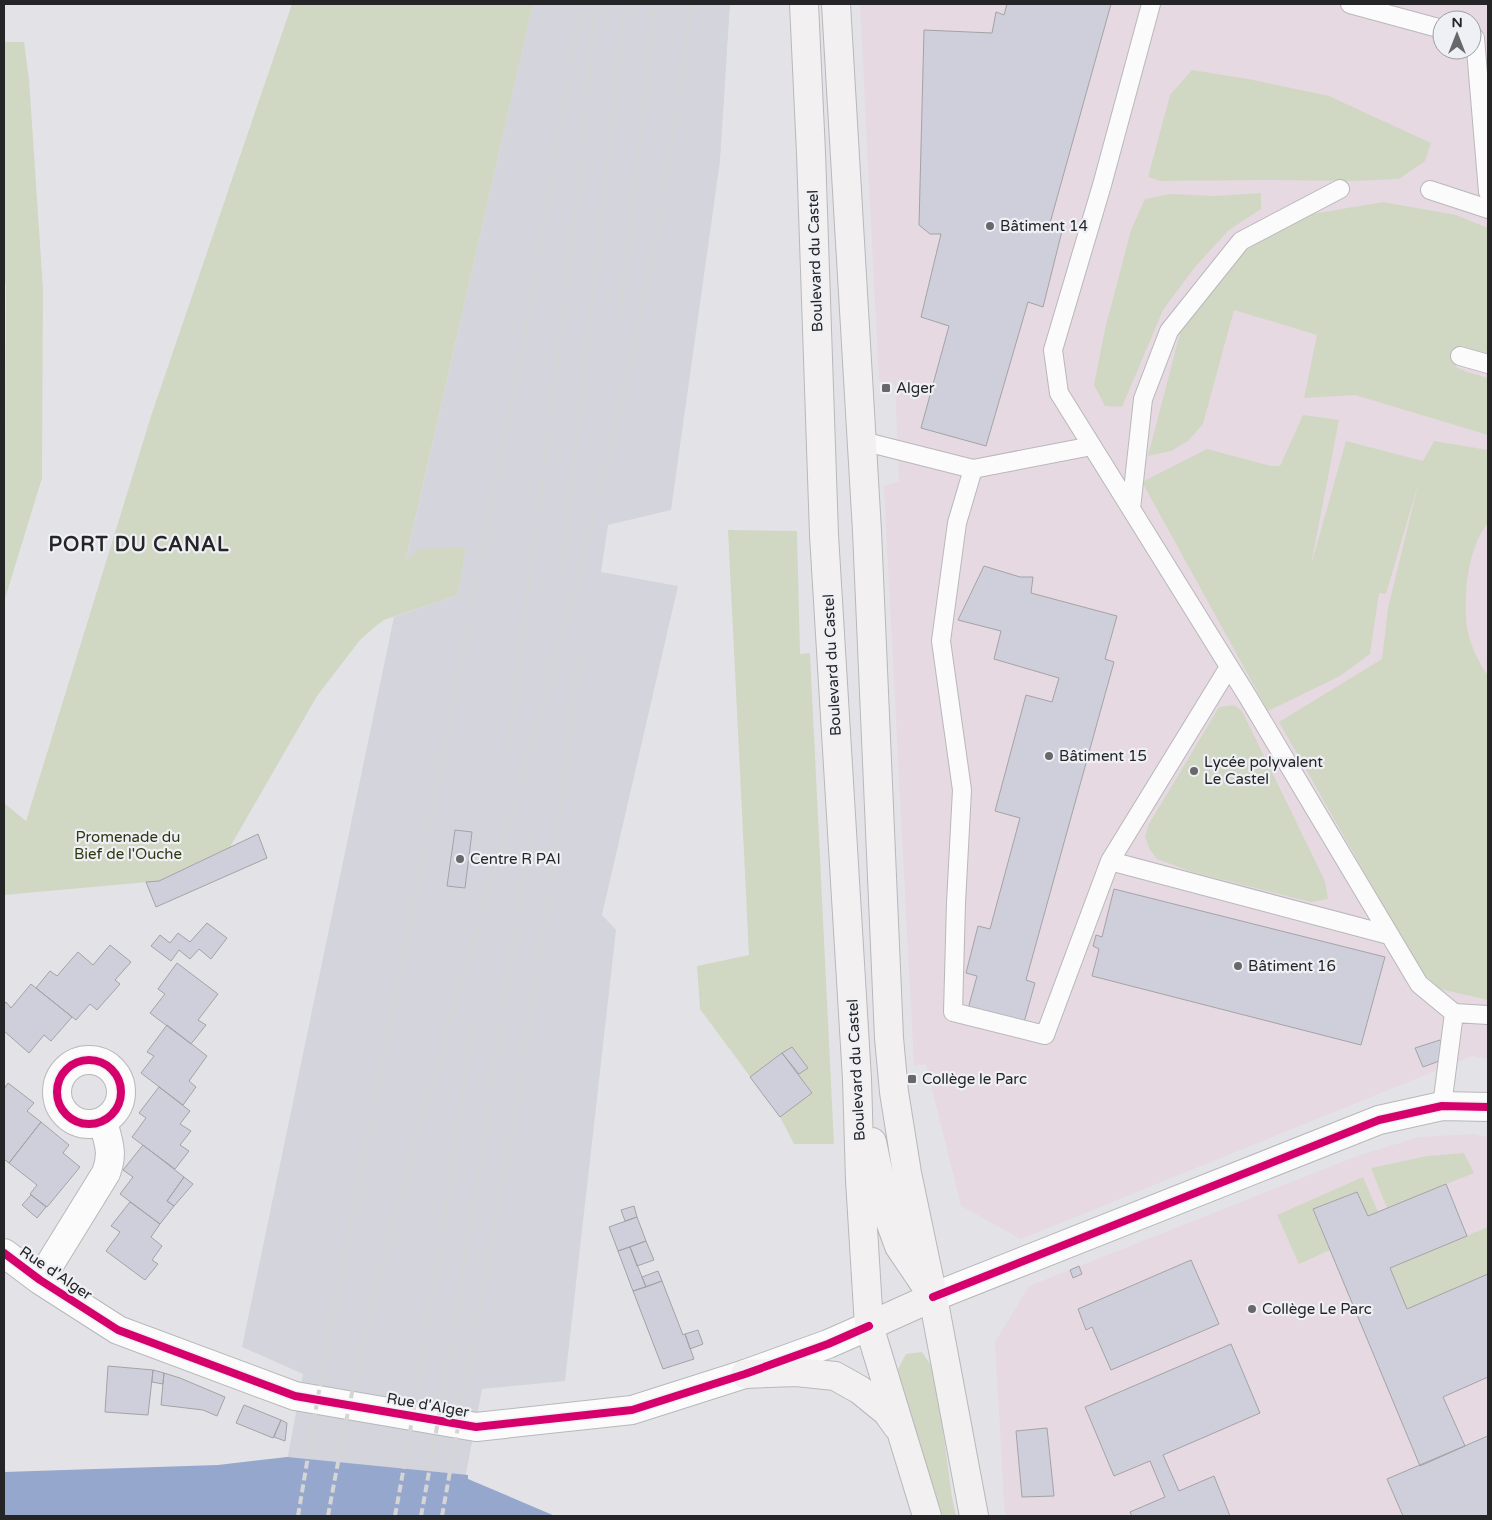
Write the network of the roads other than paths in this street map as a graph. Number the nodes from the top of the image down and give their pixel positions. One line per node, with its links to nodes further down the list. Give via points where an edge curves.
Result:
1 (804, 4): 22 (main road, Boulevard du Castel, via 824,535)
2 (836, 4): 13 (main road)
3 (1151, 4): 14 (lane, via 1053,350 1059,393)
4 (1350, 4): 5 (lane)
5 (1432, 26)
6 (1479, 60): 9 (lane)
7 (1340, 189): 16 (lane, via 1241,241 1169,331 1143,399)
8 (1430, 190): 10 (lane)
9 (1488, 192)
10 (1488, 209)
11 (1460, 356): 12 (lane)
12 (1488, 364)
13 (862, 441): 15 (lane); 28 (main road, via 889,1038 907,1173)
14 (1092, 446): 15 (lane); 16 (lane)
15 (973, 469): 18 (lane, via 957,523 941,641 962,790 953,1012 1045,1035)
16 (1131, 509): 17 (lane)
17 (1229, 667): 18 (lane); 19 (lane)
18 (1110, 861): 19 (lane)
19 (1389, 935): 20 (lane, via 1418,984)
20 (1454, 1013): 21 (lane); 23 (lane)
21 (1488, 1015)
22 (857, 1079): 28 (main road, via 887,1212 899,1246); 29 (main road, Boulevard du Castel)
23 (1442, 1106): 24 (street); 28 (street, via 1379,1120)
24 (1488, 1107)
25 (103, 1121): 27 (street, via 111,1160 106,1173)
26 (4, 1253): 27 (street, Rue d'Alger)
27 (40, 1280): 30 (street, Rue d'Alger, via 118,1330 295,1396 476,1427 632,1410)
28 (933, 1297): 29 (main road); 33 (main road)
29 (869, 1326): 30 (street, Rue d'Alger); 31 (main road, Boulevard du Castel)
30 (744, 1374): 31 (main road, via 796,1372 835,1376 860,1390 887,1412)
31 (900, 1429): 32 (main road, Boulevard du Castel)
32 (927, 1516)
33 (974, 1516)

